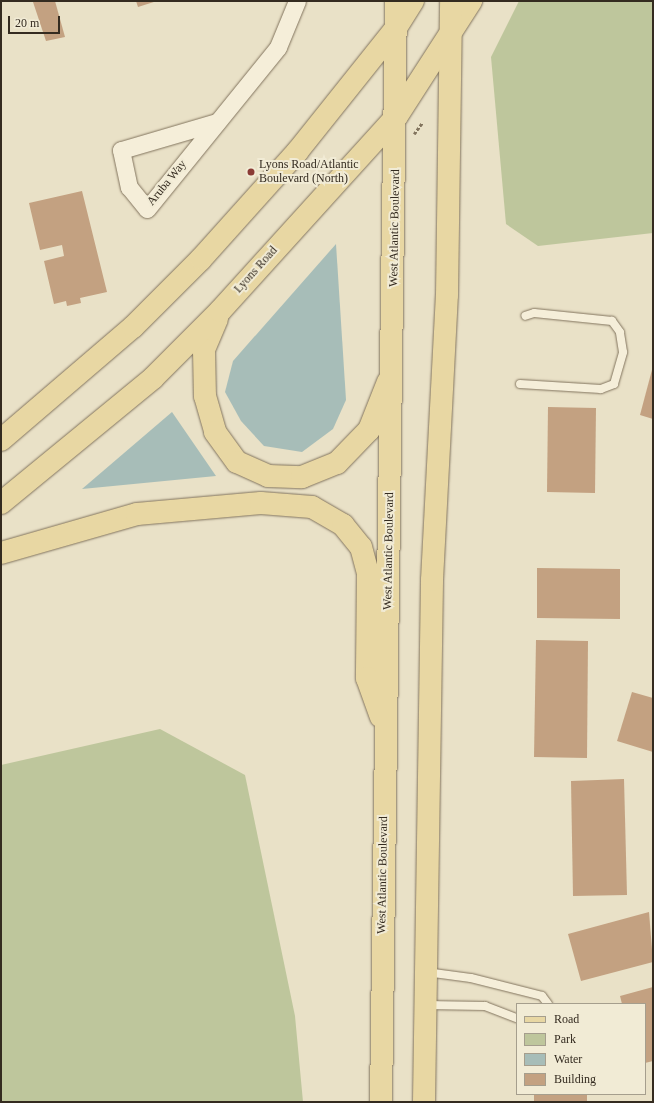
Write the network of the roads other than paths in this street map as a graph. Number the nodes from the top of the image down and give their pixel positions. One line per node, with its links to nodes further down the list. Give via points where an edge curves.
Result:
1 (297, 1): 9 (street, Aruba Way, via 278,47)
2 (396, 1): 6 (main road, West Atlantic Boulevard)
3 (413, 1): 6 (main road)
4 (451, 1): 7 (main road)
5 (471, 1): 7 (main road, Lyons Road)
6 (396, 28): 8 (main road, West Atlantic Boulevard); 14 (main road, via 297,152 201,259 121,338)
7 (452, 36): 8 (main road, Lyons Road); 18 (main road, via 447,295 432,580)
8 (397, 116): 10 (main road, Lyons Road); 12 (main road, West Atlantic Boulevard)
9 (217, 122): 9 (street, Aruba Way, via 156,197 147,209 129,187 121,150)
10 (220, 311): 12 (main road, via 204,350 205,396 215,432 237,462 268,476 302,477 337,463 369,430); 15 (main road, Lyons Road, via 153,378)
11 (525, 316): 13 (lane, via 534,313 612,321 620,332 623,352 614,384 601,389)
12 (393, 370): 17 (main road, West Atlantic Boulevard)
13 (520, 384)
14 (1, 440)
15 (1, 503)
16 (1, 553): 17 (main road, via 137,514 261,503 312,507 343,525 361,547 368,574 366,678)
17 (385, 727): 22 (main road, West Atlantic Boulevard)
18 (426, 972): 19 (lane, via 471,978 542,996); 20 (main road)
19 (547, 1003)
20 (426, 1005): 21 (lane, via 485,1006); 23 (main road)
21 (516, 1018)
22 (381, 1102)
23 (424, 1102)

